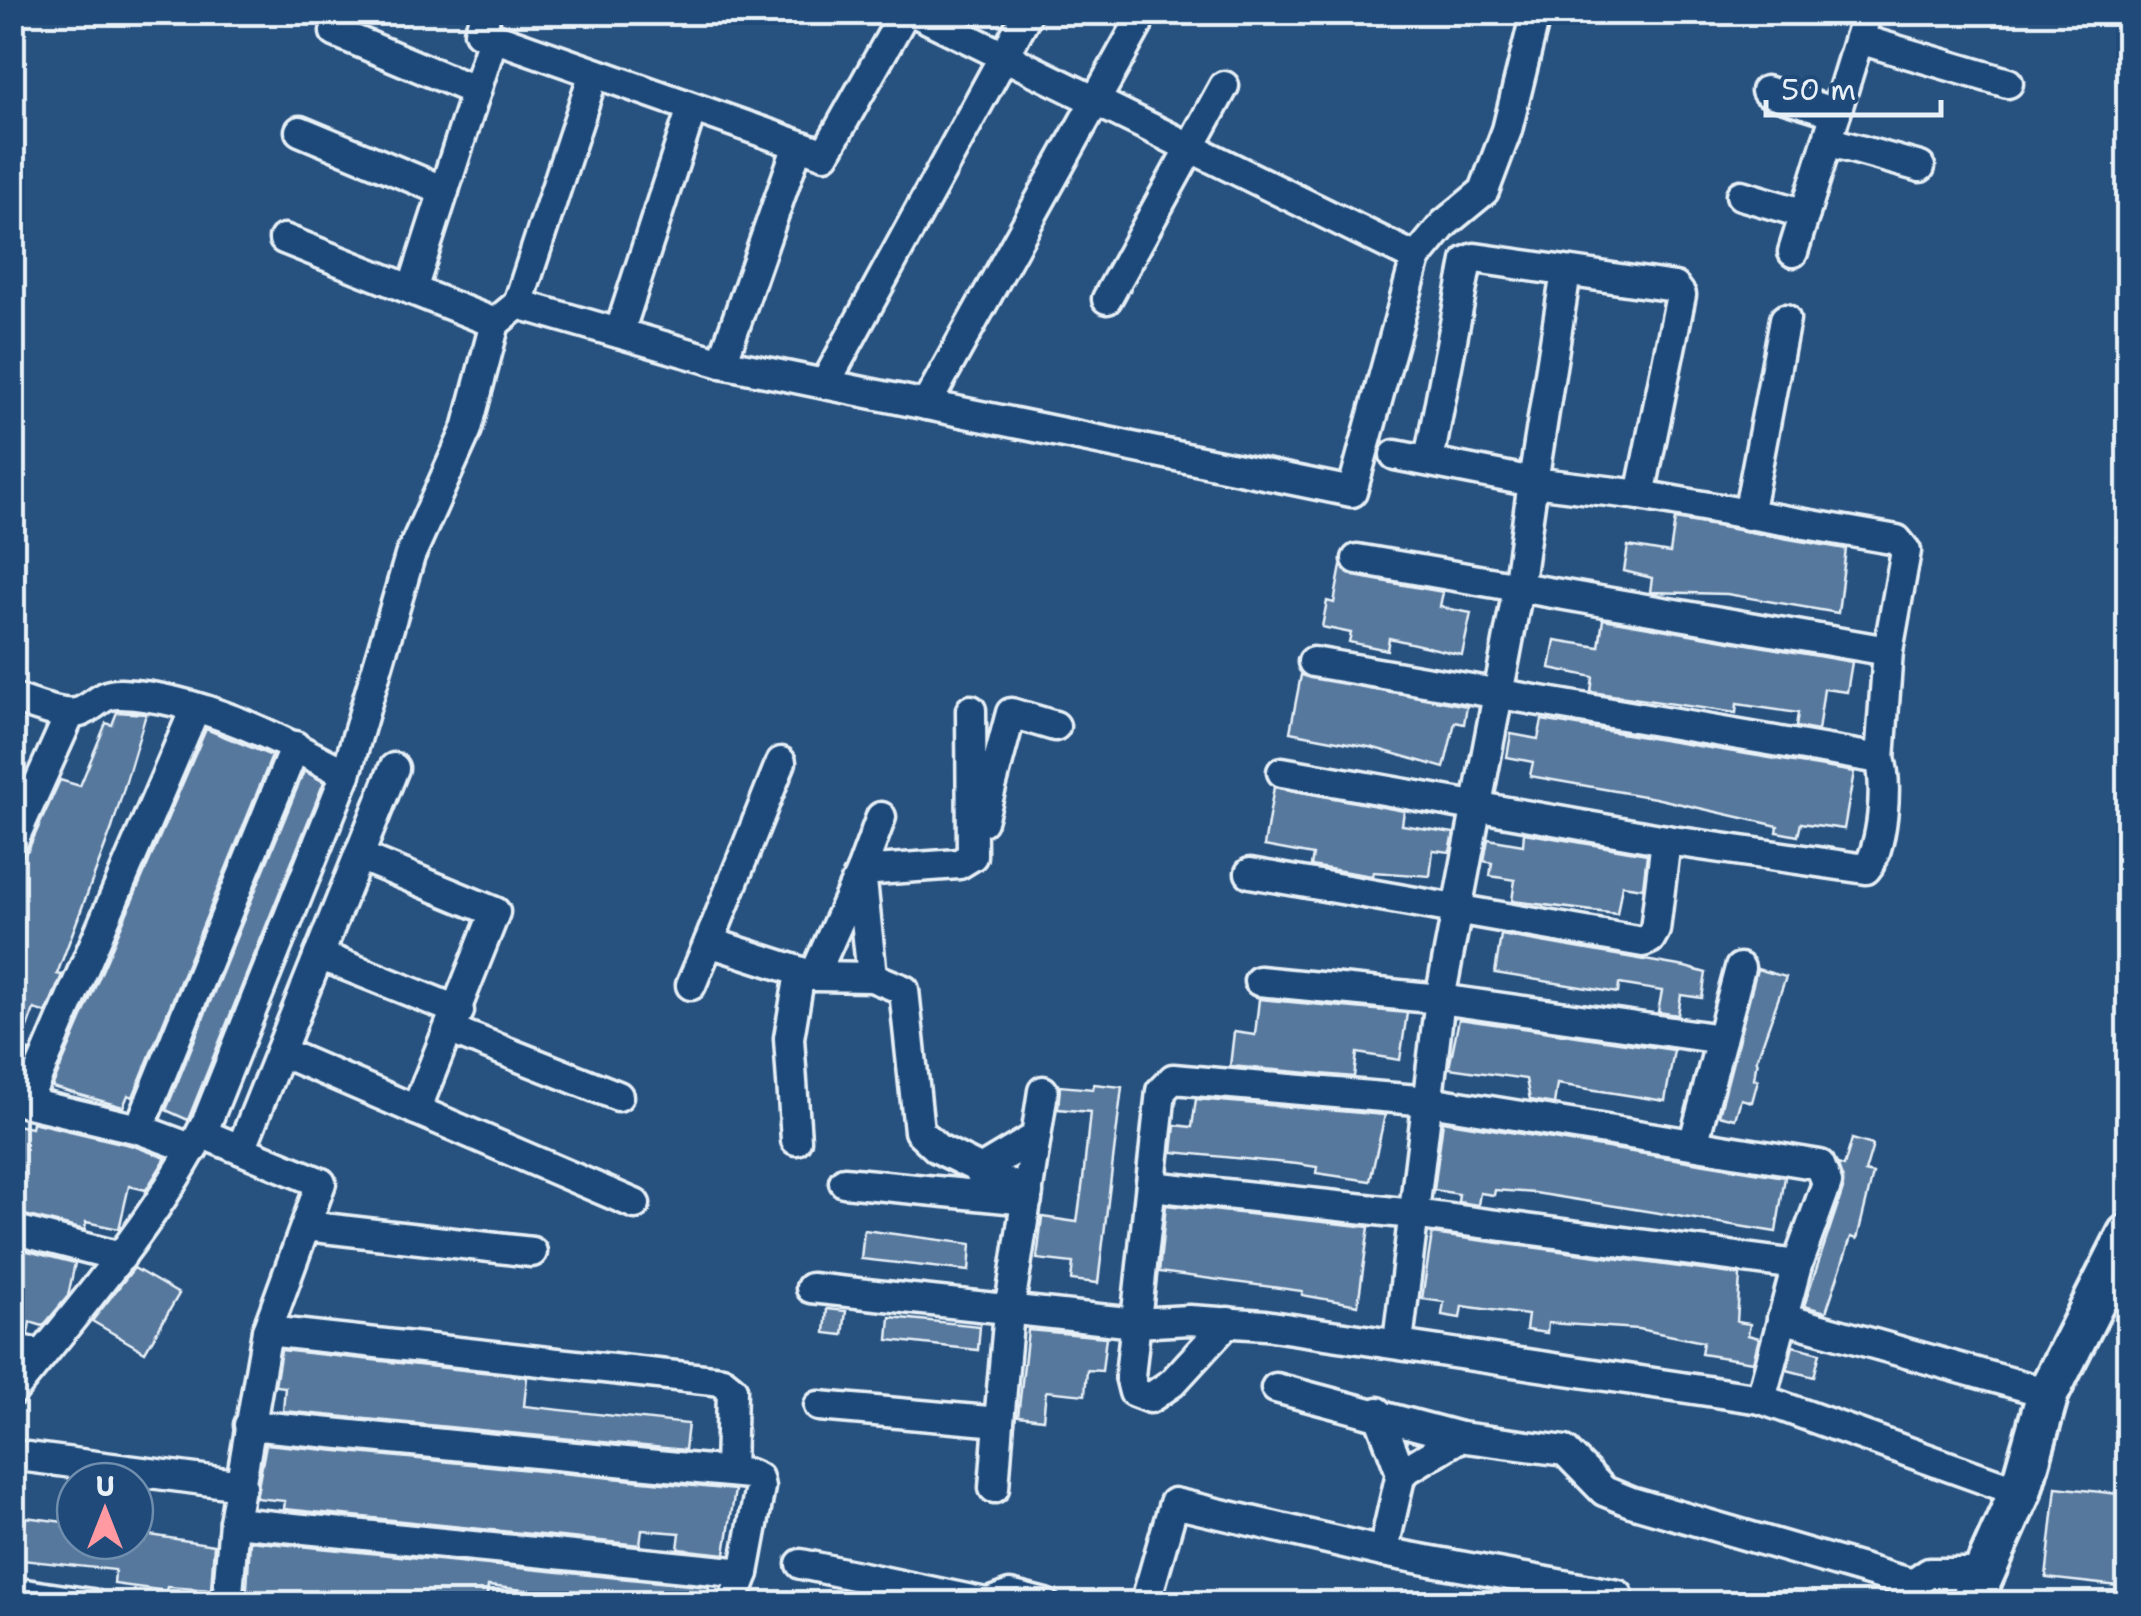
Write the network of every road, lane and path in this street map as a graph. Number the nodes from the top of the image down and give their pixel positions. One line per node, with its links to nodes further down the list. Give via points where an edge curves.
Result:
1 (905, 12): 20 (street, via 825,154)
2 (914, 12): 9 (street)
3 (1028, 12): 9 (street)
4 (1536, 12): 28 (street, via 1507,130 1484,191)
5 (490, 25): 10 (street); 13 (street)
6 (1137, 26): 15 (street)
7 (1863, 26): 11 (street); 17 (street)
8 (336, 32): 13 (street)
9 (1006, 58): 15 (street); 37 (street)
10 (594, 73): 16 (street); 32 (street)
11 (2008, 83)
12 (1224, 86): 21 (street)
13 (476, 91): 23 (street)
14 (1766, 91): 17 (street)
15 (1098, 102): 21 (street); 38 (street)
16 (692, 108): 20 (street); 35 (street)
17 (1836, 113): 19 (street)
18 (300, 131): 23 (street)
19 (1828, 141): 22 (street); 25 (street)
20 (798, 145): 36 (street)
21 (1190, 148): 28 (street); 31 (street)
22 (1920, 167)
23 (444, 191): 30 (street)
24 (1740, 195): 25 (street)
25 (1805, 214): 27 (street)
26 (284, 239): 30 (street)
27 (1793, 252)
28 (1416, 258): 38 (street, via 1352,492)
29 (1566, 272): 40 (street, via 1467,261); 41 (street); 42 (street, via 1680,290)
30 (412, 290): 34 (street)
31 (1107, 300)
32 (518, 304): 34 (street); 35 (street)
33 (1785, 319): 43 (street)
34 (494, 323): 59 (street, via 467,429 410,556)
35 (619, 333): 36 (street)
36 (722, 363): 37 (street)
37 (825, 384): 38 (street)
38 (926, 405)
39 (1395, 454): 40 (street)
40 (1429, 460): 41 (street)
41 (1533, 482): 42 (street); 45 (street)
42 (1640, 496): 43 (street)
43 (1748, 515): 46 (street, via 1903,545)
44 (1357, 559): 45 (street)
45 (1518, 589): 46 (street); 48 (street)
46 (1888, 651): 55 (street)
47 (1313, 662): 48 (street)
48 (1498, 696): 55 (street); 60 (street)
49 (12, 698): 52 (street)
50 (195, 709): 52 (street, via 118,694); 54 (street); 82 (street)
51 (971, 710): 65 (street)
52 (70, 714): 63 (street)
53 (1054, 726): 65 (street, via 1011,713)
54 (294, 746): 59 (street); 85 (street)
55 (1880, 758): 62 (street, via 1882,816 1866,869)
56 (782, 762): 69 (street)
57 (394, 768): 64 (street)
58 (1282, 772): 60 (street)
59 (346, 774): 88 (street)
60 (1479, 804): 62 (street); 68 (street)
61 (882, 816): 66 (street)
62 (1666, 840): 68 (street, via 1650,939)
63 (12, 843)
64 (359, 856): 70 (street); 77 (street, via 495,912)
65 (972, 856): 66 (street, via 959,864)
66 (861, 871): 72 (street); 73 (street)
67 (1250, 873): 68 (street)
68 (1456, 920): 76 (street)
69 (710, 942): 72 (street); 75 (street)
70 (320, 954): 77 (street); 79 (street)
71 (1740, 968): 78 (street)
72 (808, 974): 73 (street); 87 (street, via 789,1038)
73 (872, 977): 91 (street, via 904,990 919,1131)
74 (1259, 982): 76 (street)
75 (692, 984)
76 (1440, 998): 78 (street); 83 (street)
77 (455, 1021): 81 (street); 84 (street)
78 (1721, 1039): 89 (street)
79 (280, 1052): 84 (street); 90 (street)
80 (1043, 1091): 86 (street)
81 (618, 1096)
82 (19, 1101): 85 (street)
83 (1429, 1101): 89 (street); 93 (street, via 1173,1079 1161,1091); 96 (street)
84 (416, 1110): 95 (street)
85 (139, 1129): 88 (street)
86 (1034, 1138): 91 (street); 94 (street)
87 (796, 1140)
88 (197, 1141): 90 (street); 101 (street)
89 (1694, 1141): 102 (street, via 1820,1166 1826,1182)
90 (241, 1150): 97 (street, via 322,1183)
91 (958, 1159): 94 (street)
92 (844, 1182): 94 (street)
93 (1151, 1186): 96 (street); 107 (street)
94 (1028, 1197): 104 (street)
95 (635, 1204)
96 (1412, 1214): 102 (street); 109 (street)
97 (306, 1226): 100 (street); 108 (street)
98 (12, 1228): 101 (street)
99 (2128, 1235): 114 (street)
100 (532, 1252)
101 (122, 1257): 111 (street)
102 (1798, 1265): 105 (street)
103 (811, 1288): 104 (street)
104 (1010, 1312): 107 (street); 118 (street)
105 (1782, 1318): 114 (street); 115 (street)
106 (1228, 1322): 107 (street); 107 (street, via 1150,1398 1131,1385); 109 (street)
107 (1136, 1323)
108 (267, 1332): 119 (street); 122 (street, via 722,1381 732,1390)
109 (1398, 1342): 115 (street)
110 (12, 1348): 111 (street)
111 (42, 1355): 113 (street)
112 (1276, 1388): 117 (street)
113 (12, 1392)
114 (2048, 1392): 126 (street)
115 (1761, 1399): 126 (street)
116 (819, 1406): 118 (street)
117 (1378, 1412): 120 (street); 123 (street)
118 (999, 1422): 125 (street)
119 (250, 1424): 122 (street); 124 (street)
120 (1460, 1436): 123 (street); 133 (street, via 1565,1452 1604,1491)
121 (12, 1456): 124 (street)
122 (730, 1472): 130 (street, via 758,1478 760,1487)
123 (1401, 1473): 128 (street)
124 (242, 1485): 127 (street)
125 (994, 1488)
126 (2020, 1492): 131 (street)
127 (234, 1522): 130 (street); 137 (street)
128 (1382, 1552): 134 (street); 140 (street, via 1174,1503)
129 (801, 1564): 135 (street)
130 (744, 1573): 138 (street)
131 (1976, 1588): 133 (street, via 1940,1572)
132 (12, 1592): 136 (street)
133 (1914, 1594)
134 (1618, 1595)
135 (986, 1603): 139 (street, via 1010,1595)
136 (92, 1604)
137 (227, 1604)
138 (732, 1604)
139 (1045, 1604)
140 (1144, 1604)

